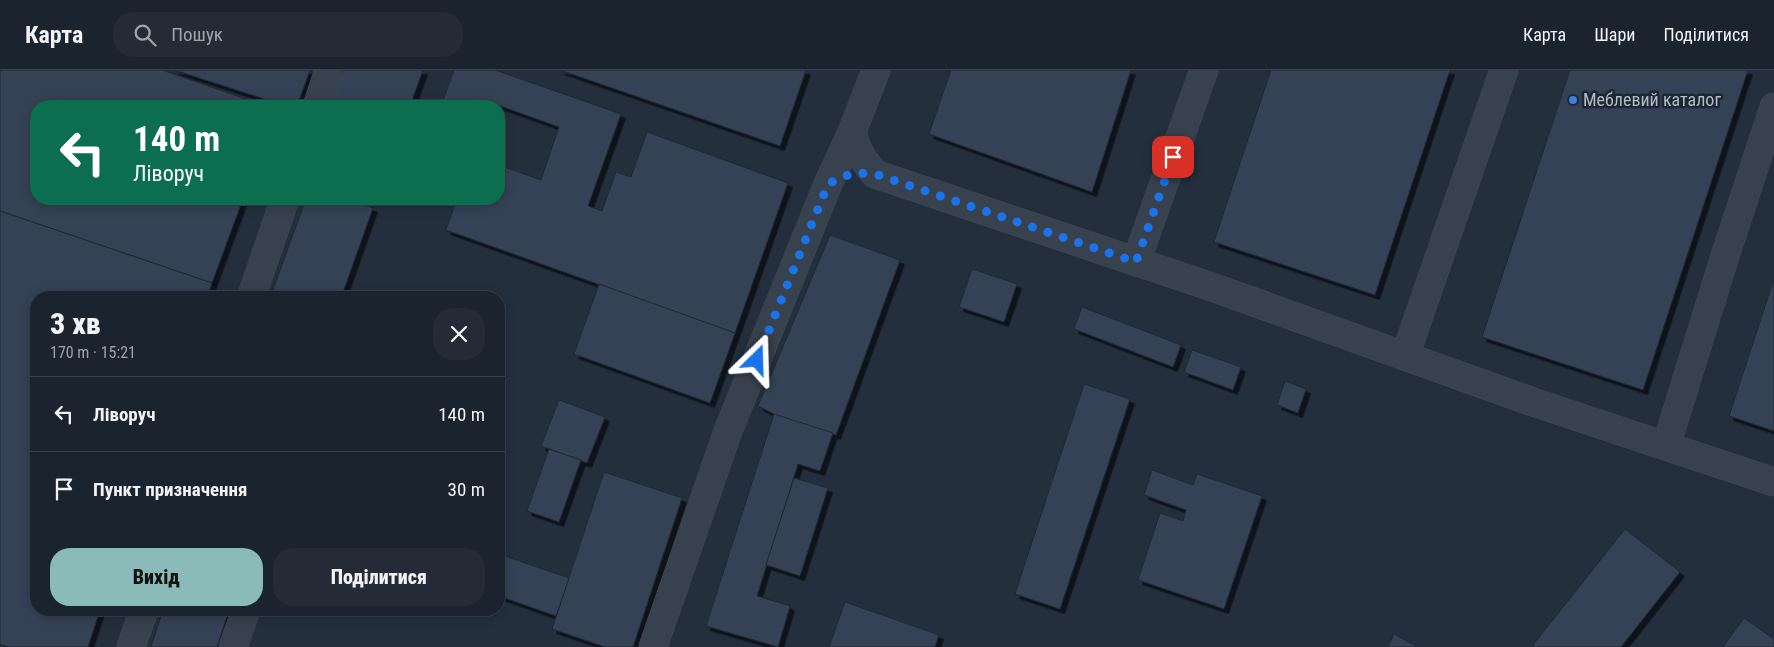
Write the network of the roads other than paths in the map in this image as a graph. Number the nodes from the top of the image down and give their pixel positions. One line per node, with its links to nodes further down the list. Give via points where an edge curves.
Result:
1 (329, 70): 5 (street)
2 (876, 70): 7 (street)
3 (1204, 70): 11 (street)
4 (1504, 70): 13 (street)
5 (319, 100)
6 (1774, 107): 14 (street)
7 (852, 132): 8 (street, via 857,151); 9 (street)
8 (875, 174): 9 (street, via 855,172); 11 (street)
9 (828, 184): 20 (street, via 728,431)
10 (283, 205): 12 (street)
11 (1136, 262): 13 (street)
12 (253, 291)
13 (1405, 356): 14 (street)
14 (1666, 446): 15 (street)
15 (1774, 482)
16 (142, 616): 18 (street)
17 (244, 616): 19 (street)
18 (131, 647)
19 (233, 647)
20 (653, 647)

